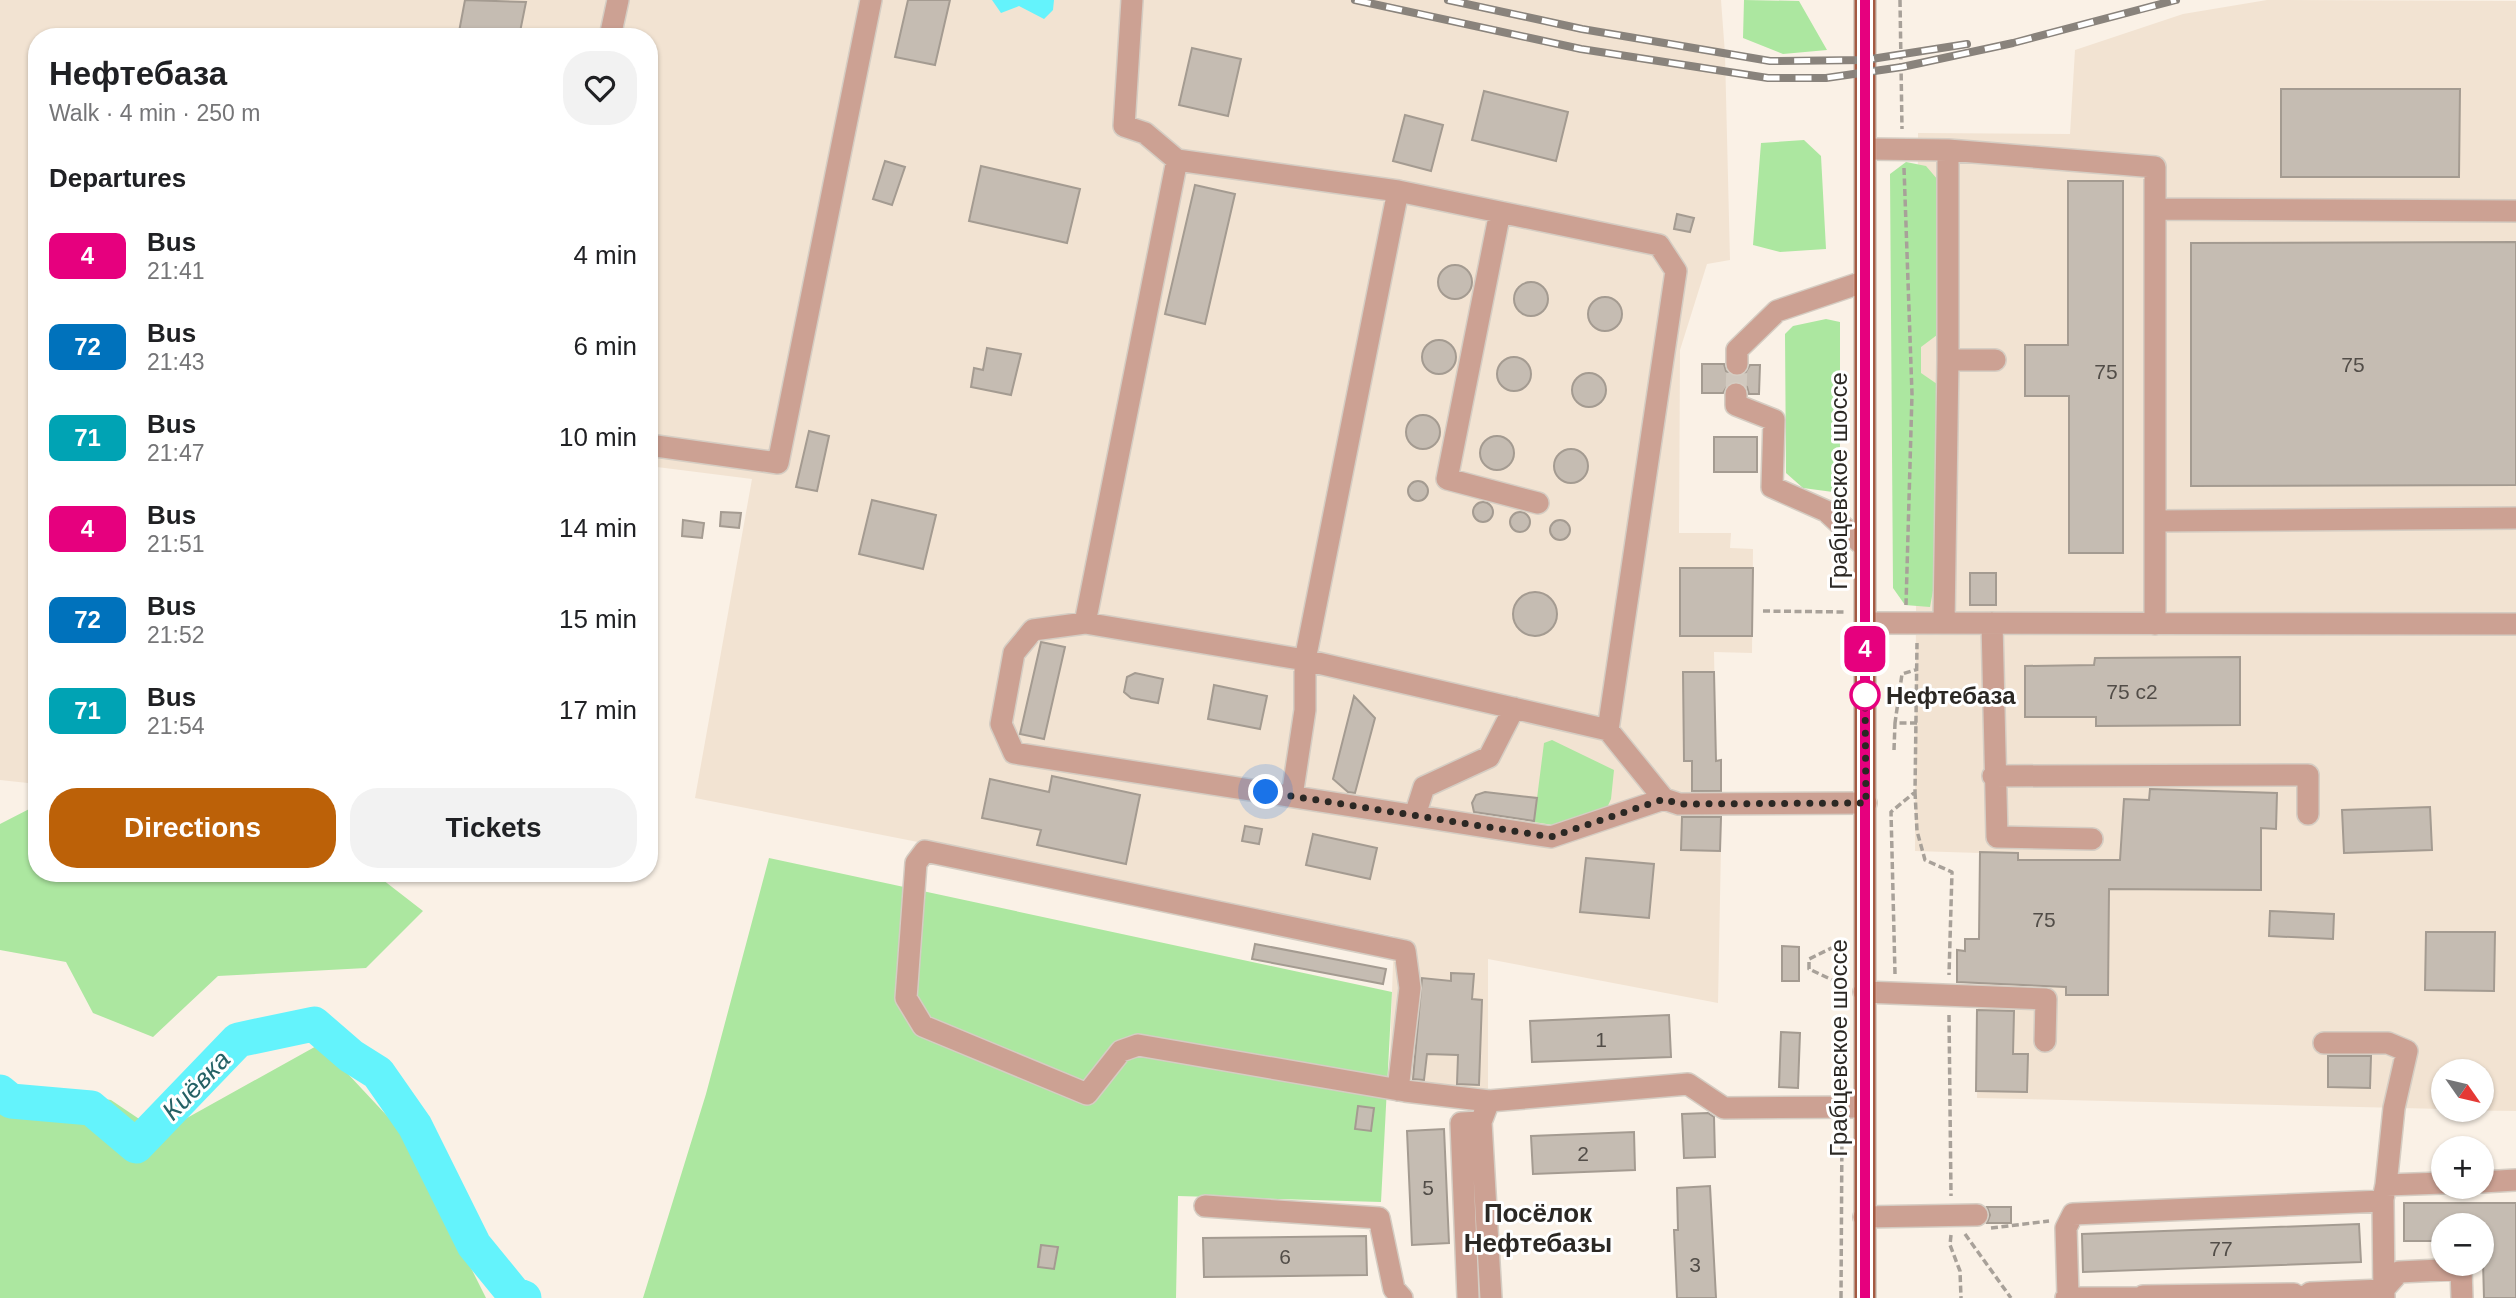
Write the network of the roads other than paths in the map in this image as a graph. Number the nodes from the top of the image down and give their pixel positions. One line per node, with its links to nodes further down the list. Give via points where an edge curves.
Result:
1 (618, 0): 5 (street)
2 (871, 0): 18 (street, via 778,463)
3 (1132, 0): 8 (street, via 1124,126 1145,133)
4 (1865, 0): 6 (main road, Грабцевское шоссе)
5 (612, 28)
6 (1867, 149): 7 (street); 13 (main road, Грабцевское шоссе)
7 (1948, 150): 10 (street, via 2155,167); 14 (street)
8 (1177, 160): 9 (street); 24 (street)
9 (1398, 191): 12 (street); 29 (street)
10 (2155, 209): 11 (street); 21 (street)
11 (2516, 211)
12 (1500, 212): 19 (street, via 1447,479); 31 (street, via 1659,245 1676,271)
13 (1863, 282): 16 (street, via 1777,311 1737,349); 22 (main road, Грабцевское шоссе)
14 (1948, 360): 15 (street); 25 (street)
15 (1995, 360)
16 (1737, 364)
17 (1736, 394): 22 (street, via 1736,405 1774,420 1772,487 1826,511)
18 (658, 446)
19 (1538, 503)
20 (2516, 518): 21 (street)
21 (2157, 520): 27 (street)
22 (1864, 546): 23 (main road, Грабцевское шоссе)
23 (1856, 617): 25 (street); 35 (main road, Грабцевское шоссе)
24 (1085, 622): 29 (street); 33 (street, via 1033,630 1014,653 1001,724 1014,753)
25 (1944, 623): 26 (street)
26 (1992, 623): 27 (street); 32 (street)
27 (2155, 624): 28 (street)
28 (2516, 624)
29 (1305, 660): 30 (street); 33 (street, via 1305,710)
30 (1514, 708): 31 (street); 37 (street, via 1489,757 1424,787)
31 (1608, 730): 34 (street)
32 (1993, 776): 36 (street, via 2308,775); 38 (street, via 1997,837)
33 (1292, 796): 37 (street)
34 (1664, 799): 35 (street, via 1679,804); 37 (street, via 1551,837)
35 (1866, 803): 39 (main road, Грабцевское шоссе)
36 (2308, 814)
37 (1415, 815)
38 (2092, 839)
39 (1855, 989): 40 (street, via 2046,999); 44 (main road, Грабцевское шоссе)
40 (2045, 1041)
41 (2325, 1043): 49 (street, via 2388,1042 2407,1051 2394,1108)
42 (1398, 1090): 42 (street, via 1138,1045 1121,1051 1087,1094 923,1026 906,998 916,863 925,851 1405,951 1410,988); 43 (street)
43 (1489, 1101): 44 (street, via 1688,1084 1724,1108); 45 (street)
44 (1854, 1107): 52 (main road, Грабцевское шоссе)
45 (1481, 1122): 57 (street, via 1461,1123); 58 (street)
46 (2516, 1181): 47 (street)
47 (2494, 1182)
48 (2431, 1185): 49 (street)
49 (2384, 1193): 53 (street); 54 (street, via 2073,1214 2066,1228)
50 (1205, 1206): 56 (street, via 1379,1218 1394,1289)
51 (1977, 1215): 52 (street)
52 (1864, 1216): 59 (main road, Грабцевское шоссе)
53 (2384, 1294): 61 (street, via 2310,1293); 62 (street, via 2399,1272 2461,1269)
54 (2067, 1297): 55 (street)
55 (2143, 1297): 60 (street, via 2294,1294)
56 (1402, 1298)
57 (1468, 1298)
58 (1491, 1298)
59 (1865, 1298)
60 (2299, 1298)
61 (2304, 1298)
62 (2462, 1298)

